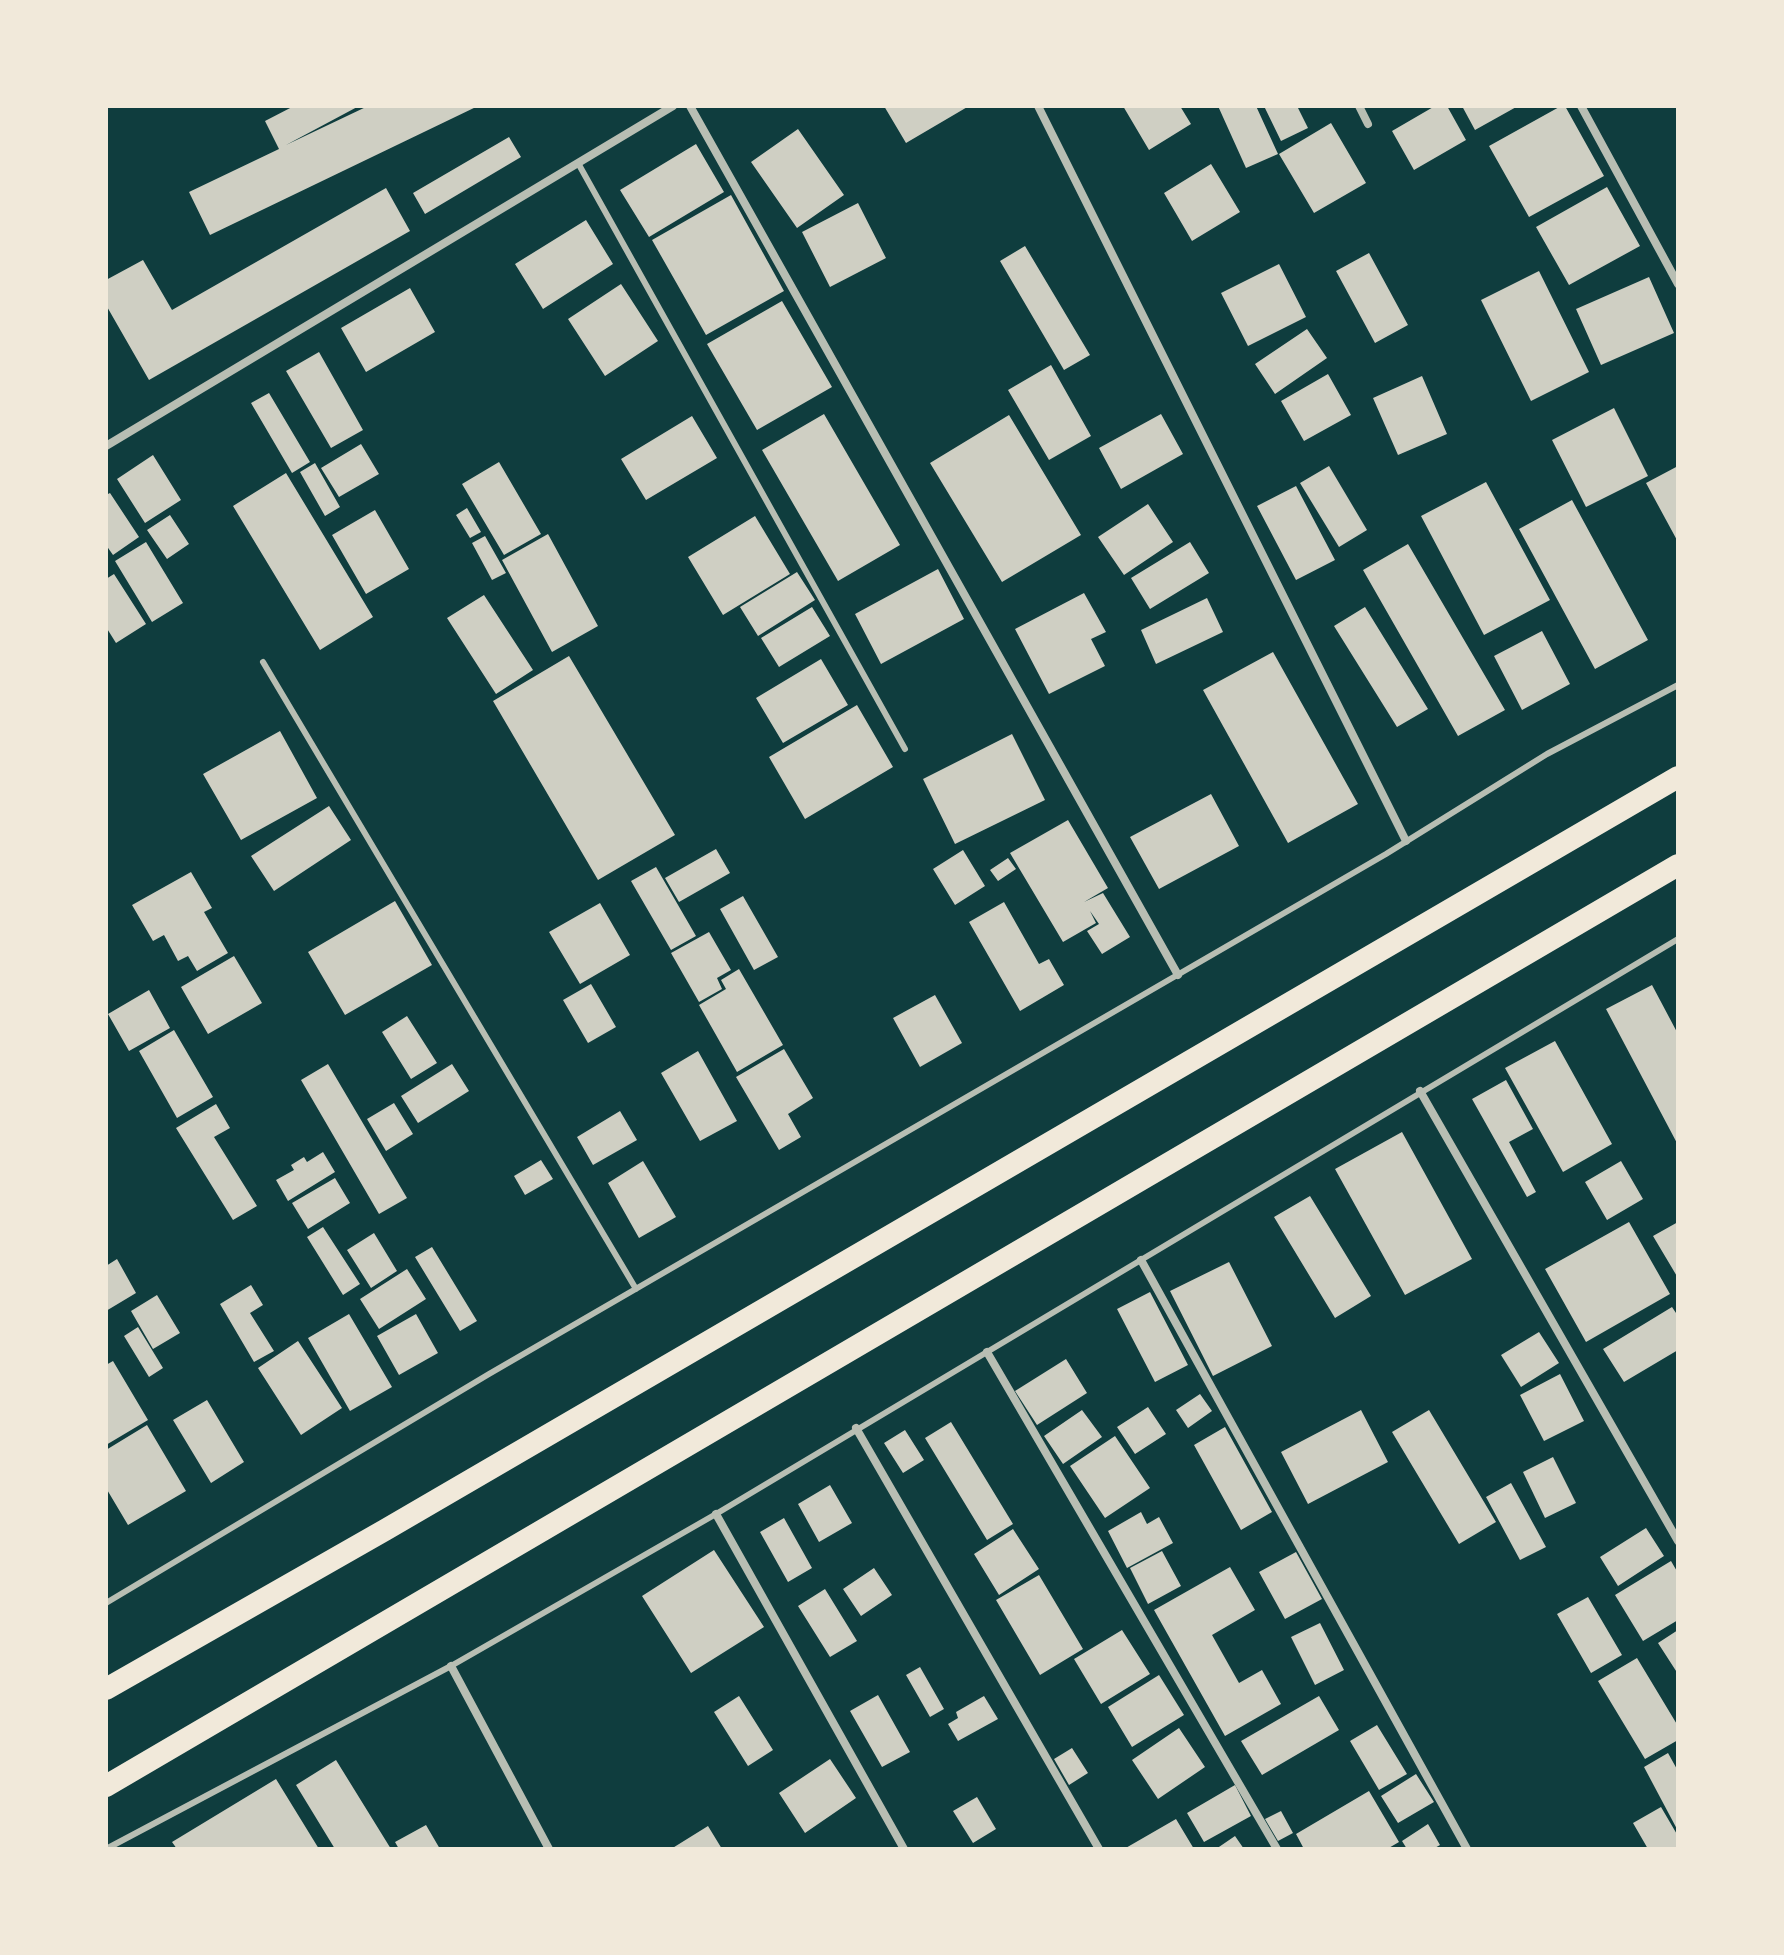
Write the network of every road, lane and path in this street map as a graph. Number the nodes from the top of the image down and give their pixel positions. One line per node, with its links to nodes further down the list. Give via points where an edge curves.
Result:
1 (673, 106): 7 (street)
2 (690, 106): 17 (street)
3 (1038, 106): 14 (street)
4 (1359, 106): 6 (street)
5 (1581, 106): 8 (street)
6 (1368, 124)
7 (578, 163): 9 (street); 12 (lane)
8 (1678, 284)
9 (106, 446)
10 (263, 662): 20 (lane)
11 (1678, 685): 14 (lane, via 1547,754)
12 (905, 749)
13 (1678, 777): 27 (highway)
14 (1406, 841): 17 (lane)
15 (1678, 865): 28 (highway)
16 (1678, 939): 18 (lane)
17 (1178, 975): 20 (lane)
18 (1420, 1091): 19 (lane); 24 (street)
19 (1141, 1260): 21 (lane); 34 (street)
20 (636, 1289): 25 (lane)
21 (987, 1352): 22 (lane); 33 (street)
22 (856, 1428): 23 (lane); 32 (street)
23 (716, 1514): 26 (lane); 31 (street)
24 (1678, 1541)
25 (106, 1603)
26 (451, 1666): 29 (lane); 30 (street)
27 (106, 1689)
28 (106, 1786)
29 (106, 1849)
30 (549, 1849)
31 (904, 1849)
32 (1099, 1849)
33 (1277, 1849)
34 (1467, 1849)

